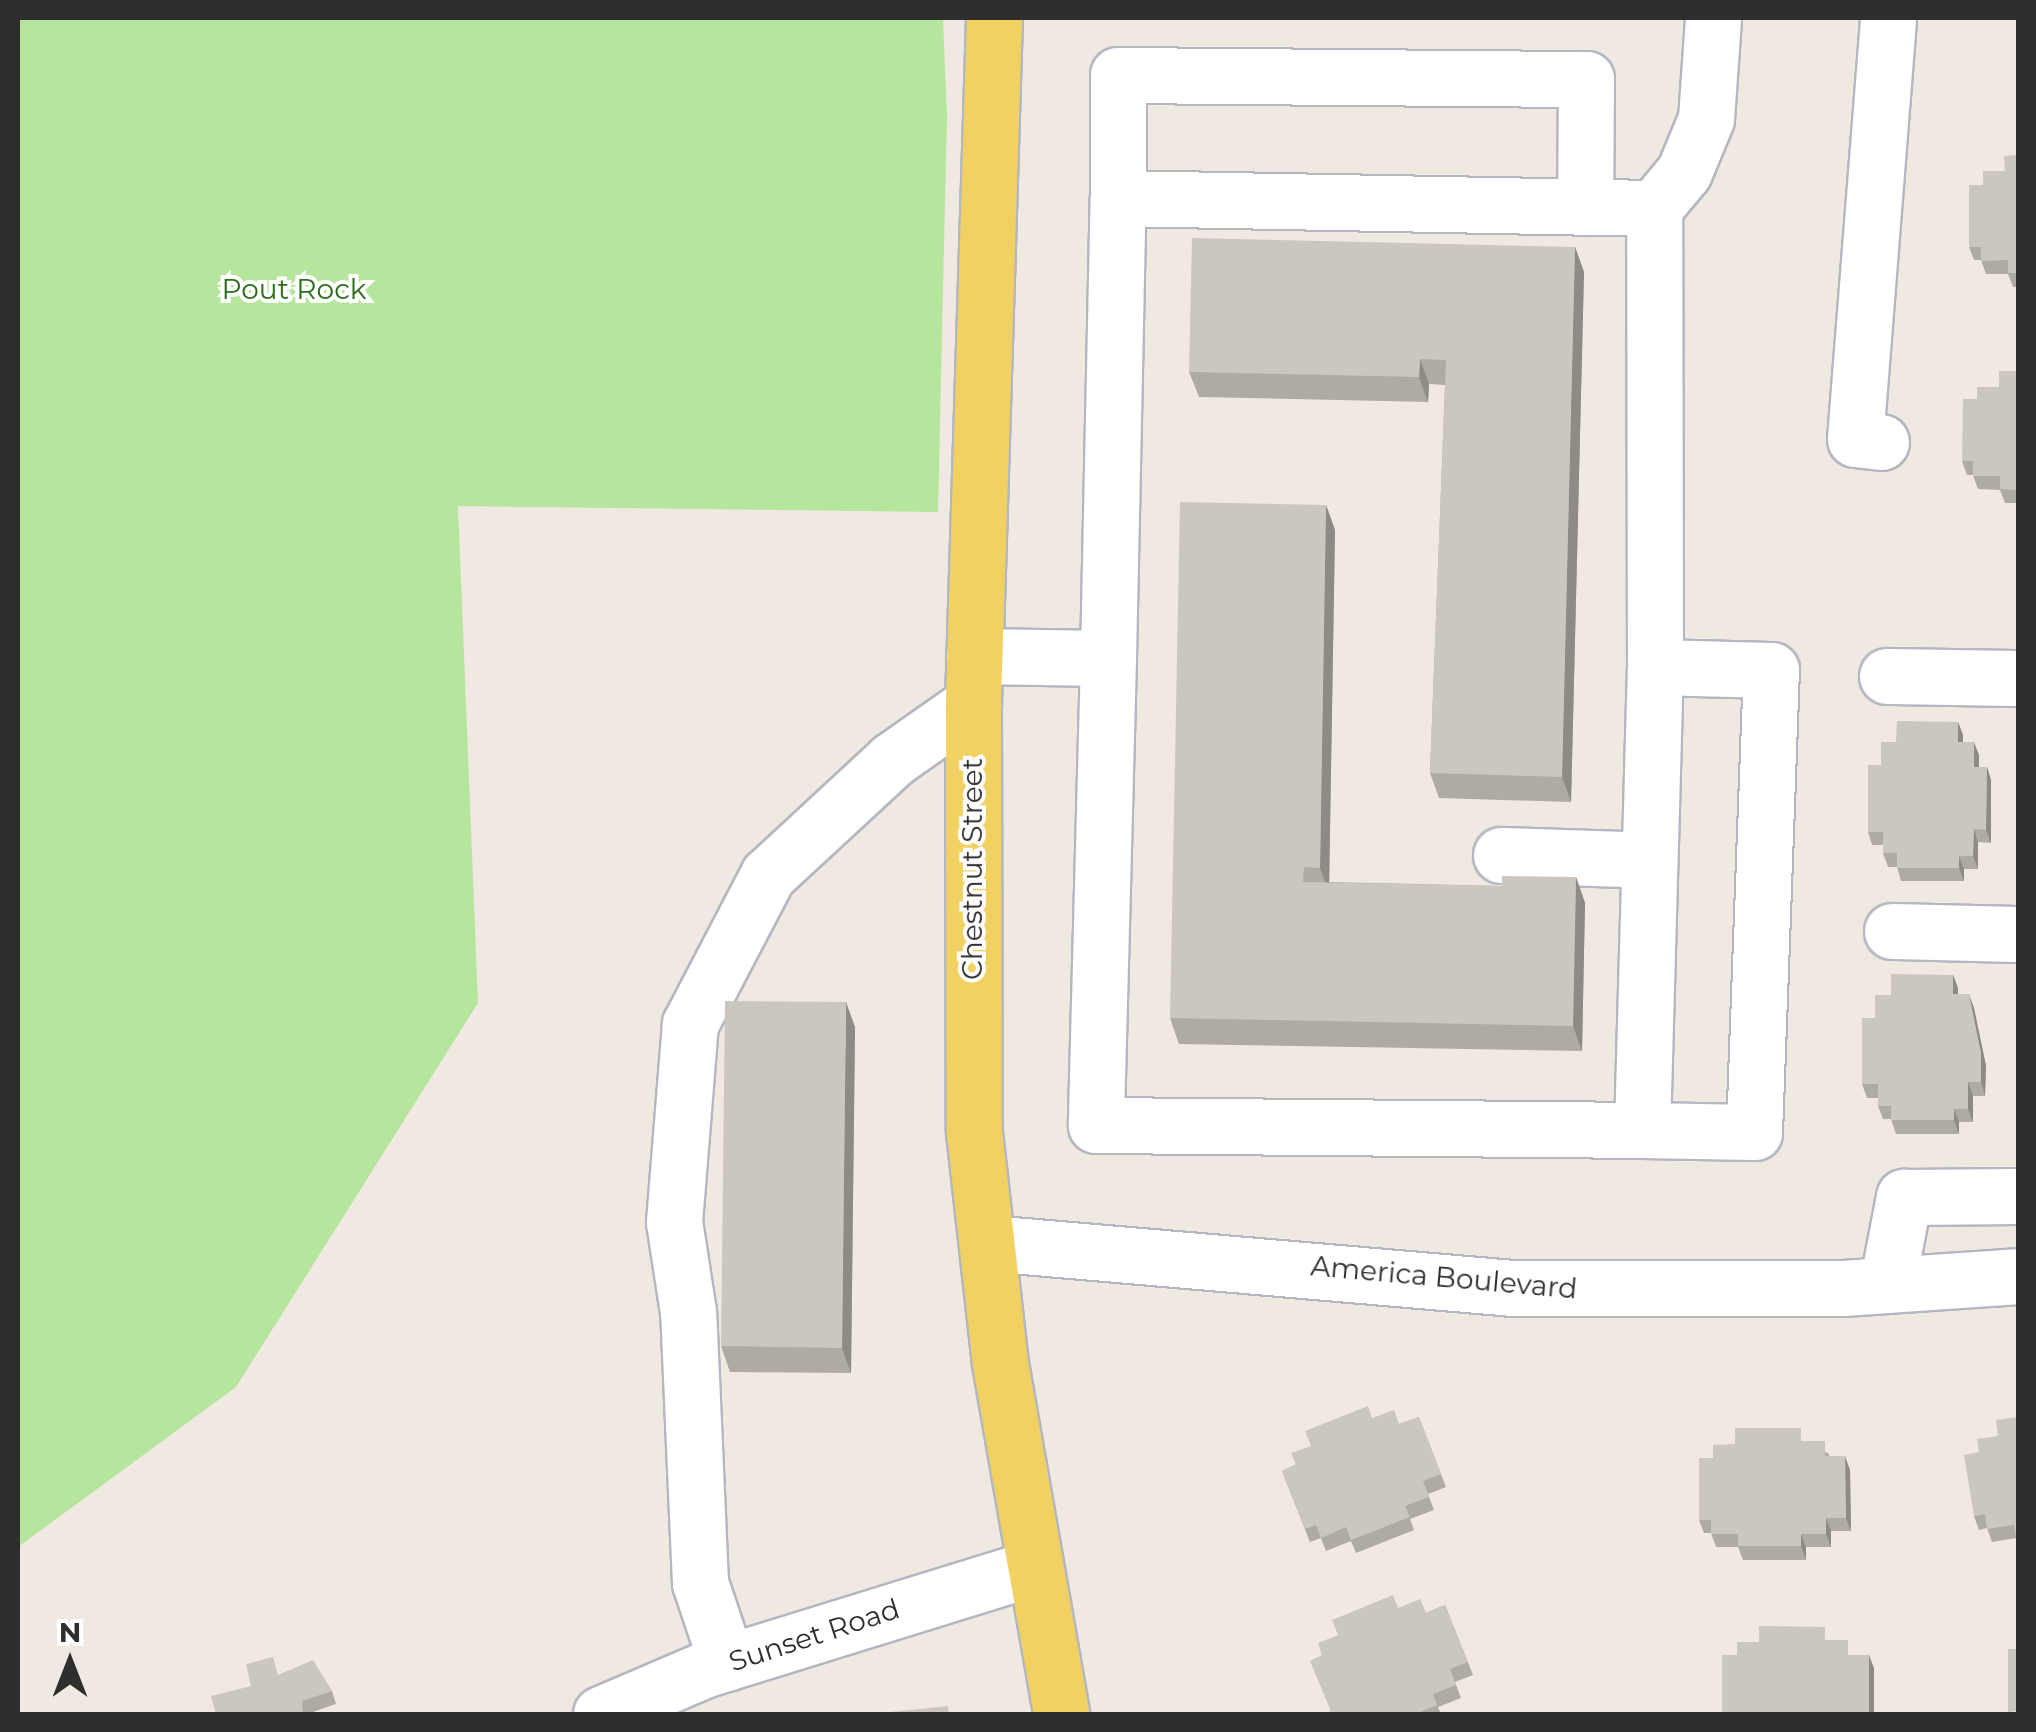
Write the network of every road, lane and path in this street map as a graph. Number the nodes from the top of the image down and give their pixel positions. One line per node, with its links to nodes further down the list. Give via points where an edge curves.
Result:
1 (994, 18): 12 (main road, Chestnut Street)
2 (1713, 18): 6 (street, via 1706,119 1684,172)
3 (1888, 18): 7 (street, via 1855,439)
4 (1118, 198): 5 (street); 5 (street, via 1118,76 1586,80); 8 (street)
5 (1586, 207): 6 (street)
6 (1654, 208): 9 (street)
7 (1880, 442)
8 (1108, 658): 12 (street); 17 (street, via 1096,1125)
9 (1655, 667): 14 (street); 17 (street, via 1771,670 1754,1132)
10 (1887, 676): 11 (street)
11 (2018, 678)
12 (974, 679): 19 (main road, Chestnut Street, via 974,1132); 23 (street, via 768,876 690,1024 674,1222 688,1312 700,1583)
13 (1502, 855): 14 (street)
14 (1649, 860): 17 (street)
15 (1892, 931): 16 (street)
16 (2018, 934)
17 (1642, 1130)
18 (2018, 1196): 21 (street, via 1904,1197)
19 (989, 1244): 21 (street, America Boulevard, via 1513,1288); 22 (main road, Chestnut Street)
20 (2018, 1276): 21 (street, America Boulevard)
21 (1887, 1285)
22 (1033, 1568): 23 (street, Sunset Road); 25 (main road, Chestnut Street)
23 (727, 1662): 24 (street, Sunset Road)
24 (601, 1714)
25 (1061, 1714)

